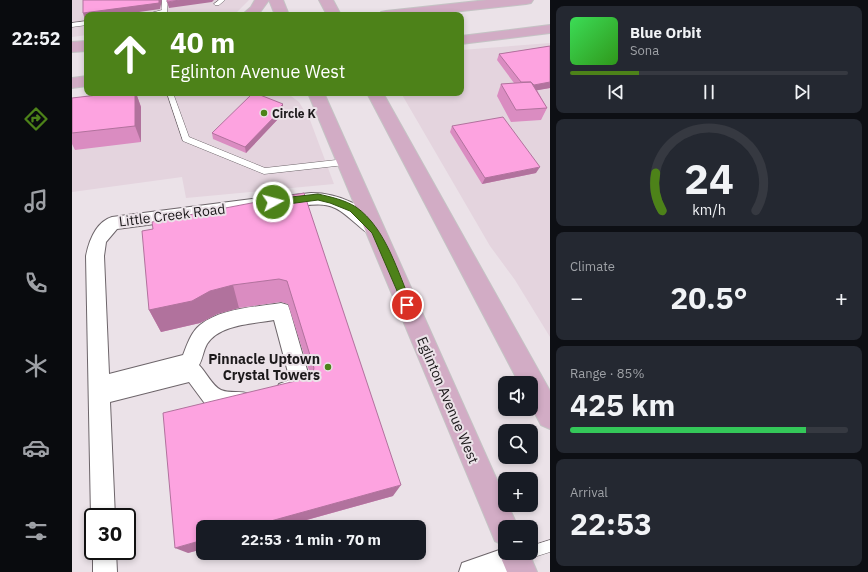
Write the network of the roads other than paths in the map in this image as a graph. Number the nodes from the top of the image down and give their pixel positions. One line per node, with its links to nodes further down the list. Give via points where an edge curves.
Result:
1 (165, 0): 6 (lane, via 165,11)
2 (262, 0): 7 (main road)
3 (276, 0): 8 (main road)
4 (326, 0): 9 (main road)
5 (526, 0): 10 (main road)
6 (160, 12)
7 (253, 12)
8 (281, 12)
9 (332, 12)
10 (414, 12)
11 (84, 23): 12 (lane)
12 (72, 25)
13 (550, 29): 14 (main road)
14 (464, 40)
15 (84, 46): 16 (main road)
16 (72, 47)
17 (84, 81): 18 (main road)
18 (72, 83)
19 (171, 96): 26 (lane, via 186,139 264,171)
20 (308, 96): 24 (main road)
21 (317, 96): 24 (main road, Eglinton Avenue West)
22 (377, 96): 25 (main road)
23 (391, 96): 25 (main road, via 416,140)
24 (326, 117): 26 (main road, Eglinton Avenue West)
25 (410, 157): 29 (main road)
26 (345, 162): 27 (main road, Eglinton Avenue West)
27 (376, 231): 28 (street, Little Creek Road, via 353,209 318,197 112,223 98,240 95,256); 31 (main road, Eglinton Avenue West)
28 (99, 391): 28 (street, via 191,362 196,345 207,331 220,324 281,311 302,387 235,403 213,398 193,372); 30 (street, Little Creek Road)
29 (550, 416)
30 (103, 508)
31 (505, 520)
32 (550, 546): 33 (lane)
33 (538, 549)
34 (104, 560): 36 (street)
35 (502, 560): 37 (street)
36 (105, 572)
37 (471, 572)

